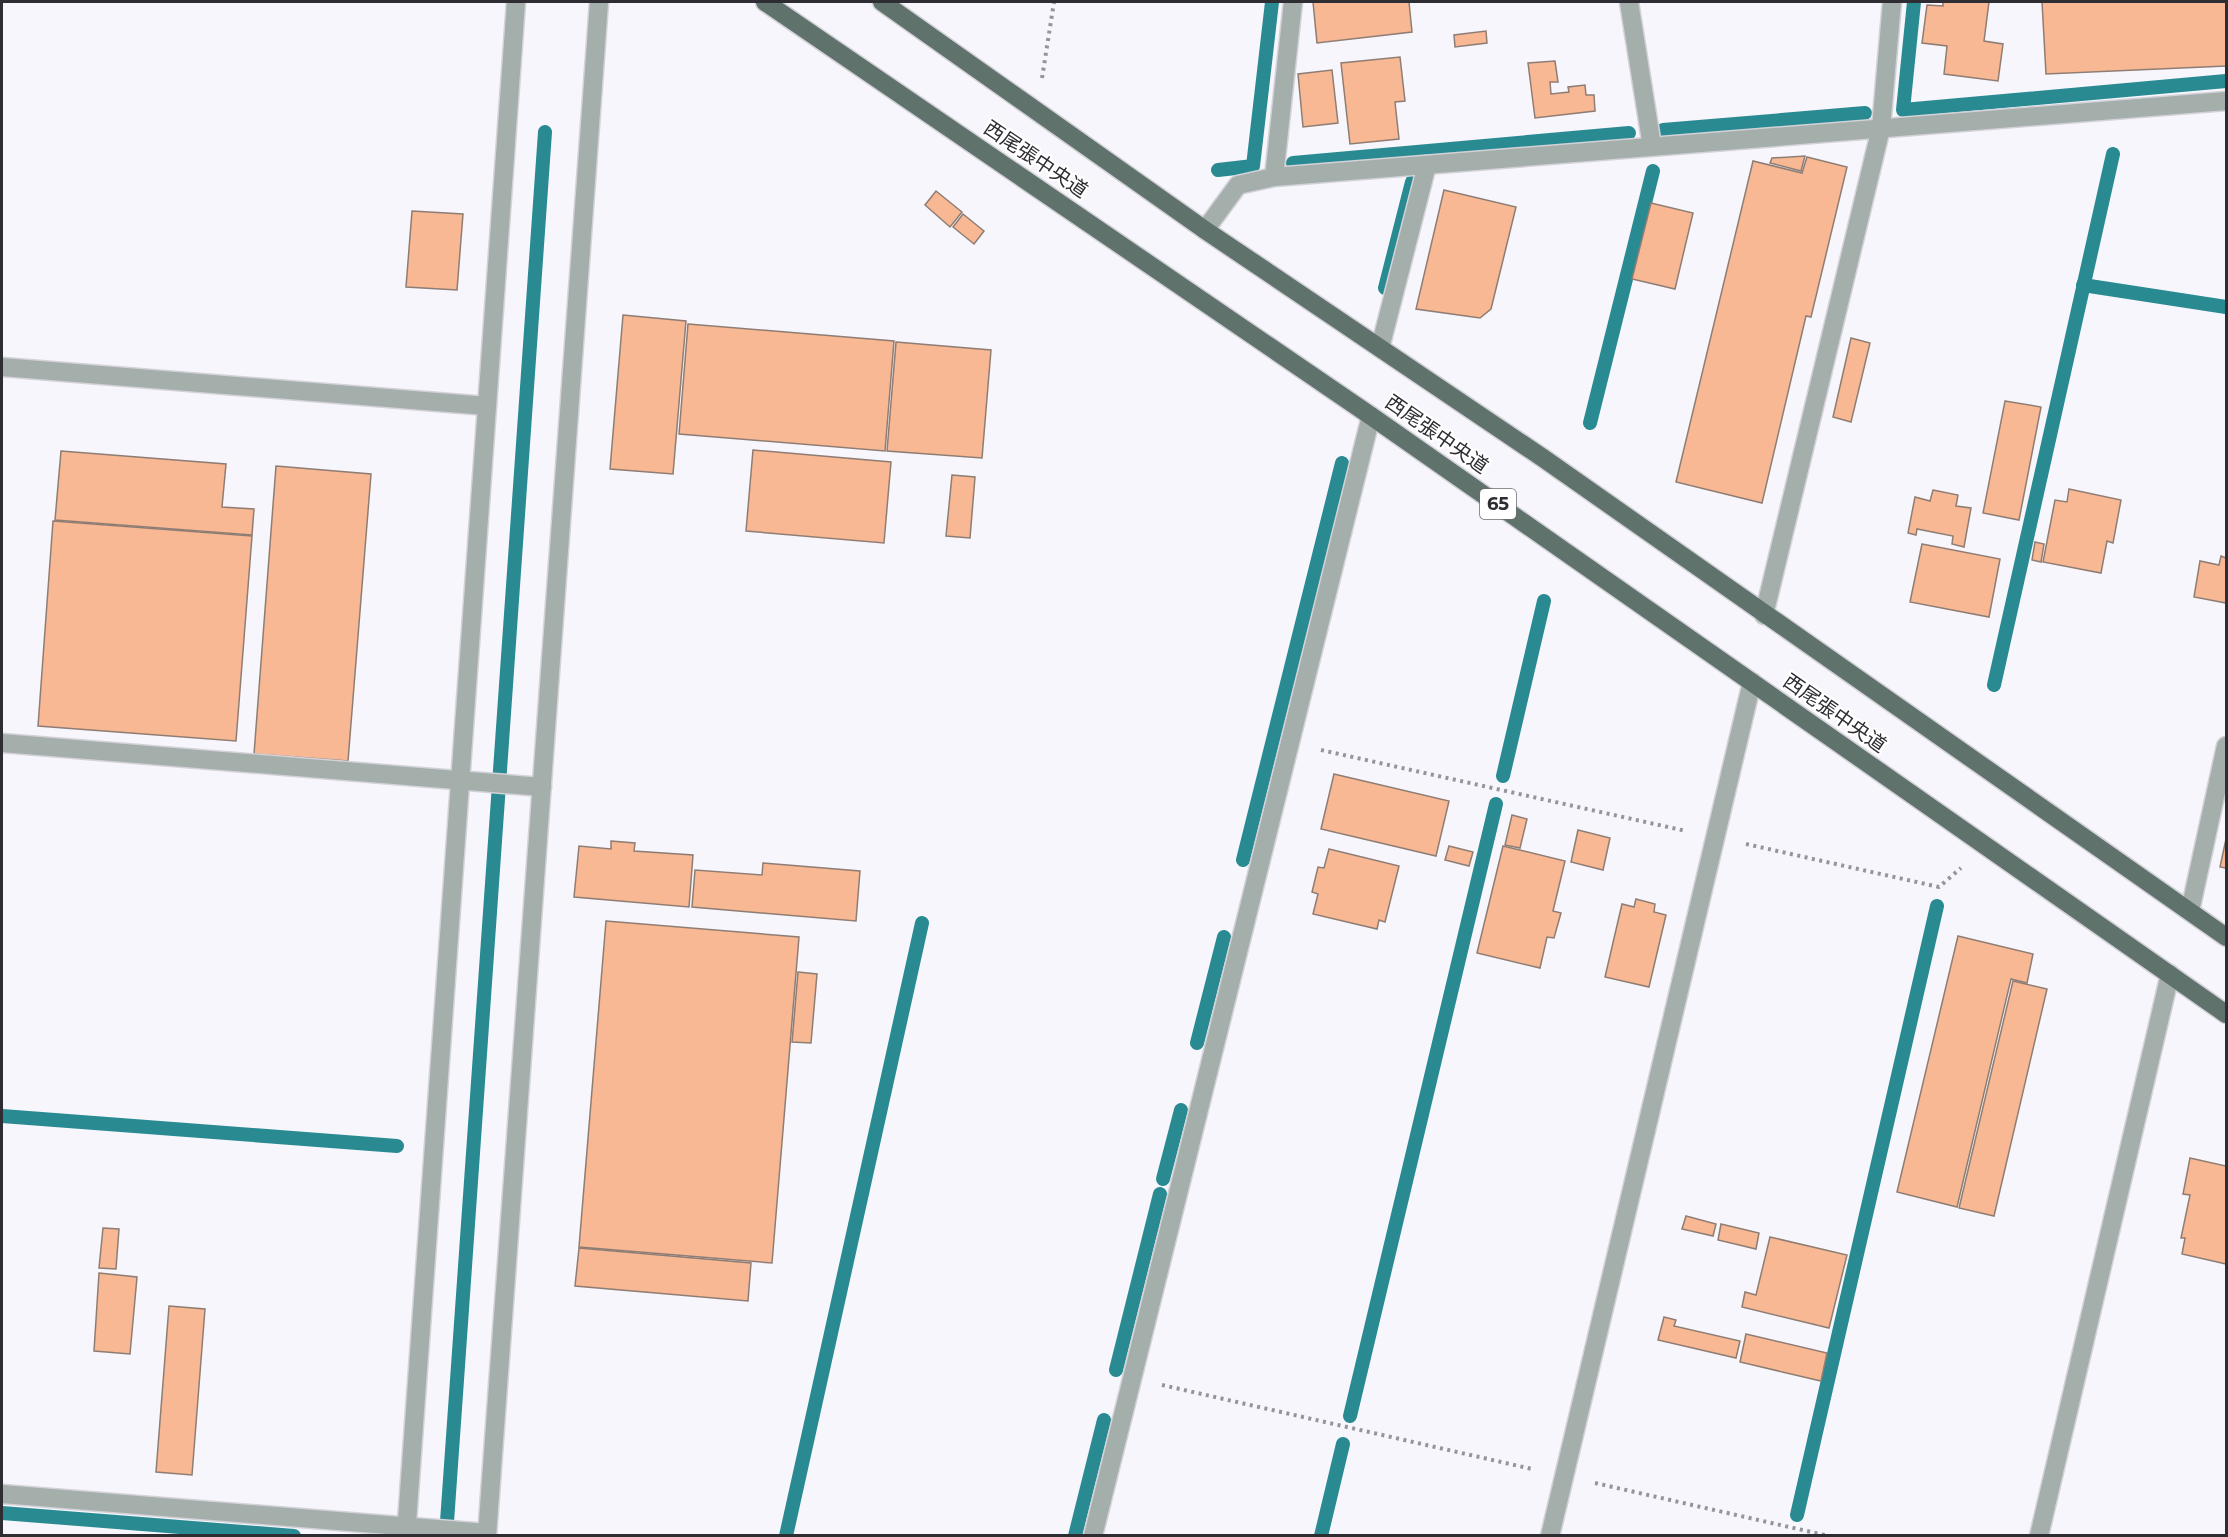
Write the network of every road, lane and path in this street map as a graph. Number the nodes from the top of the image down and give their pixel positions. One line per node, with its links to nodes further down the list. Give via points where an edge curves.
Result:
1 (516, 2): 18 (street)
2 (599, 2): 26 (street)
3 (765, 2): 19 (main road, 西尾張中央道 / 65)
4 (882, 2): 10 (main road, 西尾張中央道)
5 (1054, 2): 10 (path)
6 (1293, 2): 14 (street)
7 (1629, 2): 12 (street)
8 (1892, 2): 11 (street)
9 (2226, 101): 11 (street)
10 (1037, 112): 15 (main road, 西尾張中央道)
11 (1881, 128): 12 (street); 20 (street)
12 (1652, 146): 13 (street)
13 (1427, 165): 14 (street); 16 (street)
14 (1274, 177): 15 (street, via 1238,185)
15 (1205, 230): 16 (main road, 西尾張中央道)
16 (1380, 348): 20 (main road, 西尾張中央道)
17 (2, 367): 18 (street)
18 (487, 406): 25 (street)
19 (1371, 416): 21 (main road, 西尾張中央道 / 65); 23 (street)
20 (1764, 615): 29 (main road, 西尾張中央道)
21 (1752, 682): 27 (street); 28 (main road, 西尾張中央道 / 65)
22 (2, 743): 25 (street)
23 (1290, 744): 27 (path); 33 (street)
24 (2226, 746): 29 (street)
25 (469, 781): 26 (street); 36 (street)
26 (542, 787): 37 (street)
27 (1716, 837): 28 (path, via 1939,886); 34 (street)
28 (1987, 846): 31 (main road, 西尾張中央道 / 65)
29 (2190, 911): 30 (main road, 西尾張中央道)
30 (2226, 937)
31 (2170, 974): 32 (main road, 西尾張中央道 / 65); 41 (street)
32 (2226, 1014)
33 (1132, 1378): 34 (path); 38 (street)
34 (1565, 1476): 39 (street); 40 (path)
35 (2, 1494): 36 (street)
36 (412, 1530): 37 (street)
37 (487, 1534)
38 (1093, 1536)
39 (1551, 1536)
40 (1829, 1536)
41 (2039, 1536)

